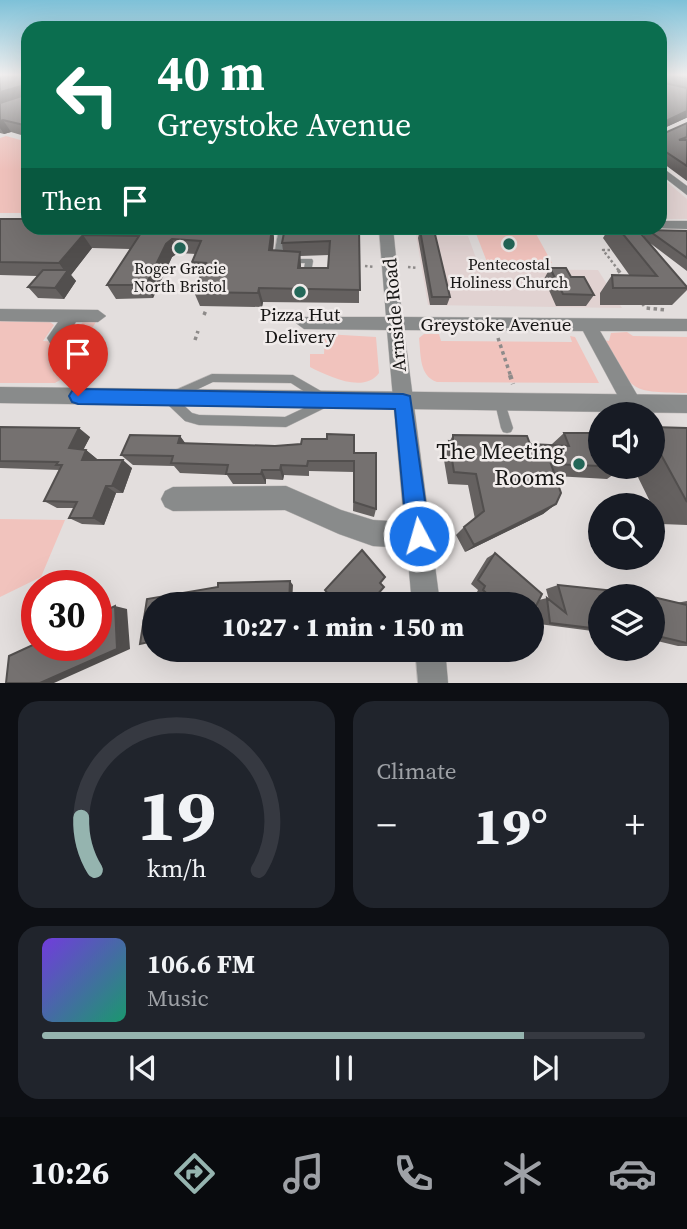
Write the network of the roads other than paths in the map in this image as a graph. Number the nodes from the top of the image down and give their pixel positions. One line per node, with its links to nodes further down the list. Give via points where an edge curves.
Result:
1 (667, 175): 2 (street)
2 (687, 192)
3 (667, 225): 4 (street)
4 (687, 225)
5 (282, 235): 7 (lane, via 277,261 309,261)
6 (387, 235): 12 (street, Arnside Road)
7 (307, 276)
8 (0, 315): 9 (street)
9 (71, 316): 10 (street); 15 (street)
10 (98, 316)
11 (304, 323): 12 (street, Greystoke Avenue)
12 (395, 324): 13 (street, Greystoke Avenue); 17 (street, Arnside Road)
13 (588, 324): 14 (street, Greystoke Avenue); 18 (street)
14 (687, 325)
15 (56, 338)
16 (0, 395): 17 (street)
17 (403, 402): 19 (street); 25 (street, Arnside Road)
18 (631, 402)
19 (509, 403): 20 (street); 23 (lane)
20 (588, 404)
21 (665, 404): 22 (street)
22 (687, 404)
23 (507, 428)
24 (173, 499): 25 (street, via 286,498 339,522)
25 (426, 544): 26 (street, Arnside Road)
26 (426, 592)
27 (431, 662): 28 (street)
28 (433, 683)

